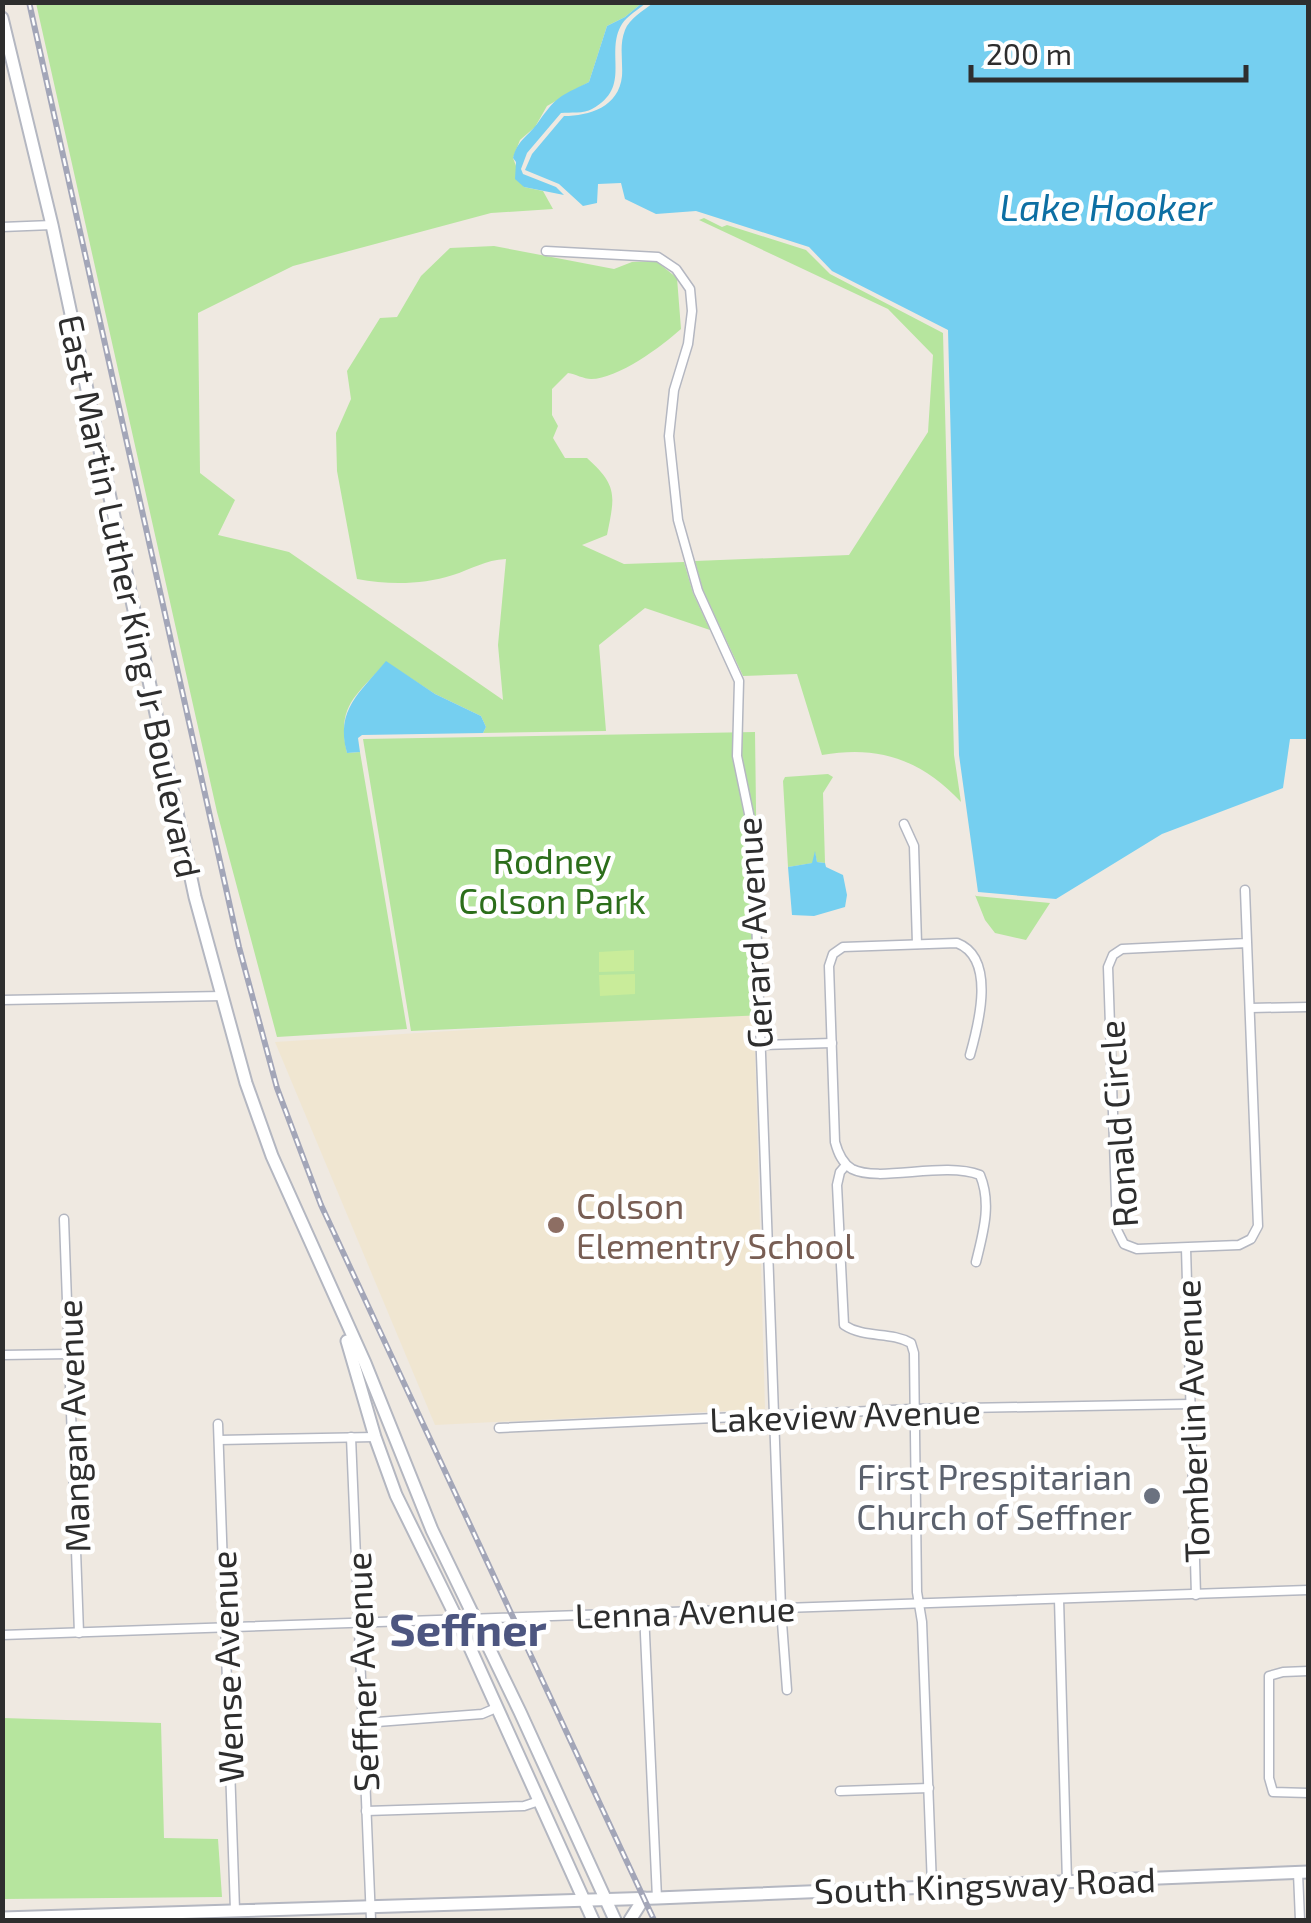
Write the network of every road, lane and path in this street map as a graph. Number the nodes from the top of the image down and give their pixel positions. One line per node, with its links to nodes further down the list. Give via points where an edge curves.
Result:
1 (2, 18): 2 (main road, East Martin Luther King Jr Boulevard)
2 (52, 225): 3 (street); 9 (main road, East Martin Luther King Jr Boulevard, via 195,897)
3 (2, 226)
4 (546, 252): 14 (street, Gerard Avenue, via 658,257 690,289 688,344 668,436 678,520 698,591 739,681 738,756 753,833)
5 (904, 824): 8 (street, via 914,846)
6 (1245, 890): 7 (street, Ronald Circle)
7 (1247, 943): 12 (street, Ronald Circle); 18 (street, Ronald Circle, via 1122,949 1108,967 1117,1230 1124,1244 1137,1249)
8 (917, 944): 13 (street, via 842,947 833,954); 15 (street, via 958,942 980,964 980,1020)
9 (222, 996): 10 (street); 20 (main road, East Martin Luther King Jr Boulevard, via 246,1083)
10 (2, 1000)
11 (1308, 1007): 12 (street)
12 (1250, 1008): 18 (street, Ronald Circle, via 1258,1226 1239,1245)
13 (832, 1043): 14 (street); 16 (street, via 835,1142)
14 (760, 1045): 25 (street, Gerard Avenue)
15 (970, 1055)
16 (846, 1165): 19 (street, via 864,1172 964,1169 980,1175 986,1221); 24 (street, via 837,1185 844,1325 911,1343)
17 (64, 1219): 21 (street, Mangan Avenue)
18 (1186, 1248): 23 (street, Tomberlin Avenue)
19 (976, 1262)
20 (331, 1294): 29 (main road); 37 (main road)
21 (69, 1354): 22 (street); 41 (street, Mangan Avenue)
22 (2, 1355)
23 (1190, 1404): 24 (street, Lakeview Avenue); 32 (street, Tomberlin Avenue)
24 (912, 1409): 25 (street, Lakeview Avenue); 34 (street)
25 (774, 1415): 27 (street, Lakeview Avenue); 35 (street, Gerard Avenue)
26 (218, 1424): 30 (street, Wense Avenue)
27 (499, 1428)
28 (351, 1437): 29 (street); 30 (street); 39 (street, Seffner Avenue)
29 (375, 1437): 38 (main road)
30 (218, 1440): 40 (street, Wense Avenue)
31 (1308, 1590): 32 (street, Lenna Avenue)
32 (1196, 1594): 33 (street, Lenna Avenue)
33 (1059, 1599): 34 (street, Lenna Avenue); 53 (street)
34 (918, 1604): 35 (street, Lenna Avenue); 47 (street)
35 (781, 1609): 36 (street, Lenna Avenue); 44 (street, Gerard Avenue)
36 (644, 1612): 37 (street, Lenna Avenue); 55 (street)
37 (474, 1617): 38 (street, Lenna Avenue); 57 (main road)
38 (456, 1619): 39 (street, Lenna Avenue); 45 (main road)
39 (360, 1621): 40 (street, Lenna Avenue); 46 (street, Seffner Avenue)
40 (224, 1628): 41 (street, Lenna Avenue); 59 (street, Wense Avenue)
41 (79, 1633): 42 (street, Lenna Avenue)
42 (2, 1636)
43 (1308, 1671): 49 (street, via 1269,1676 1266,1691 1273,1792)
44 (787, 1690)
45 (496, 1708): 46 (street); 50 (main road)
46 (364, 1723): 51 (street, Seffner Avenue)
47 (929, 1788): 48 (street); 54 (street)
48 (840, 1791)
49 (1308, 1793)
50 (539, 1800): 51 (street, via 524,1806); 56 (main road)
51 (366, 1811): 58 (street, Seffner Avenue)
52 (1303, 1873): 53 (main road, South Kingsway Road); 65 (street)
53 (1067, 1882): 54 (main road, South Kingsway Road)
54 (932, 1886): 55 (main road, South Kingsway Road)
55 (650, 1898): 57 (main road, South Kingsway Road); 64 (main road)
56 (584, 1899): 57 (main road, South Kingsway Road); 58 (main road, South Kingsway Road); 62 (main road)
57 (603, 1899): 63 (main road)
58 (369, 1906): 59 (main road, South Kingsway Road); 61 (street, Seffner Avenue)
59 (243, 1914): 60 (main road, South Kingsway Road)
60 (8, 1918)
61 (371, 1920)
62 (593, 1920)
63 (614, 1920)
64 (630, 1920)
65 (1300, 1920)

